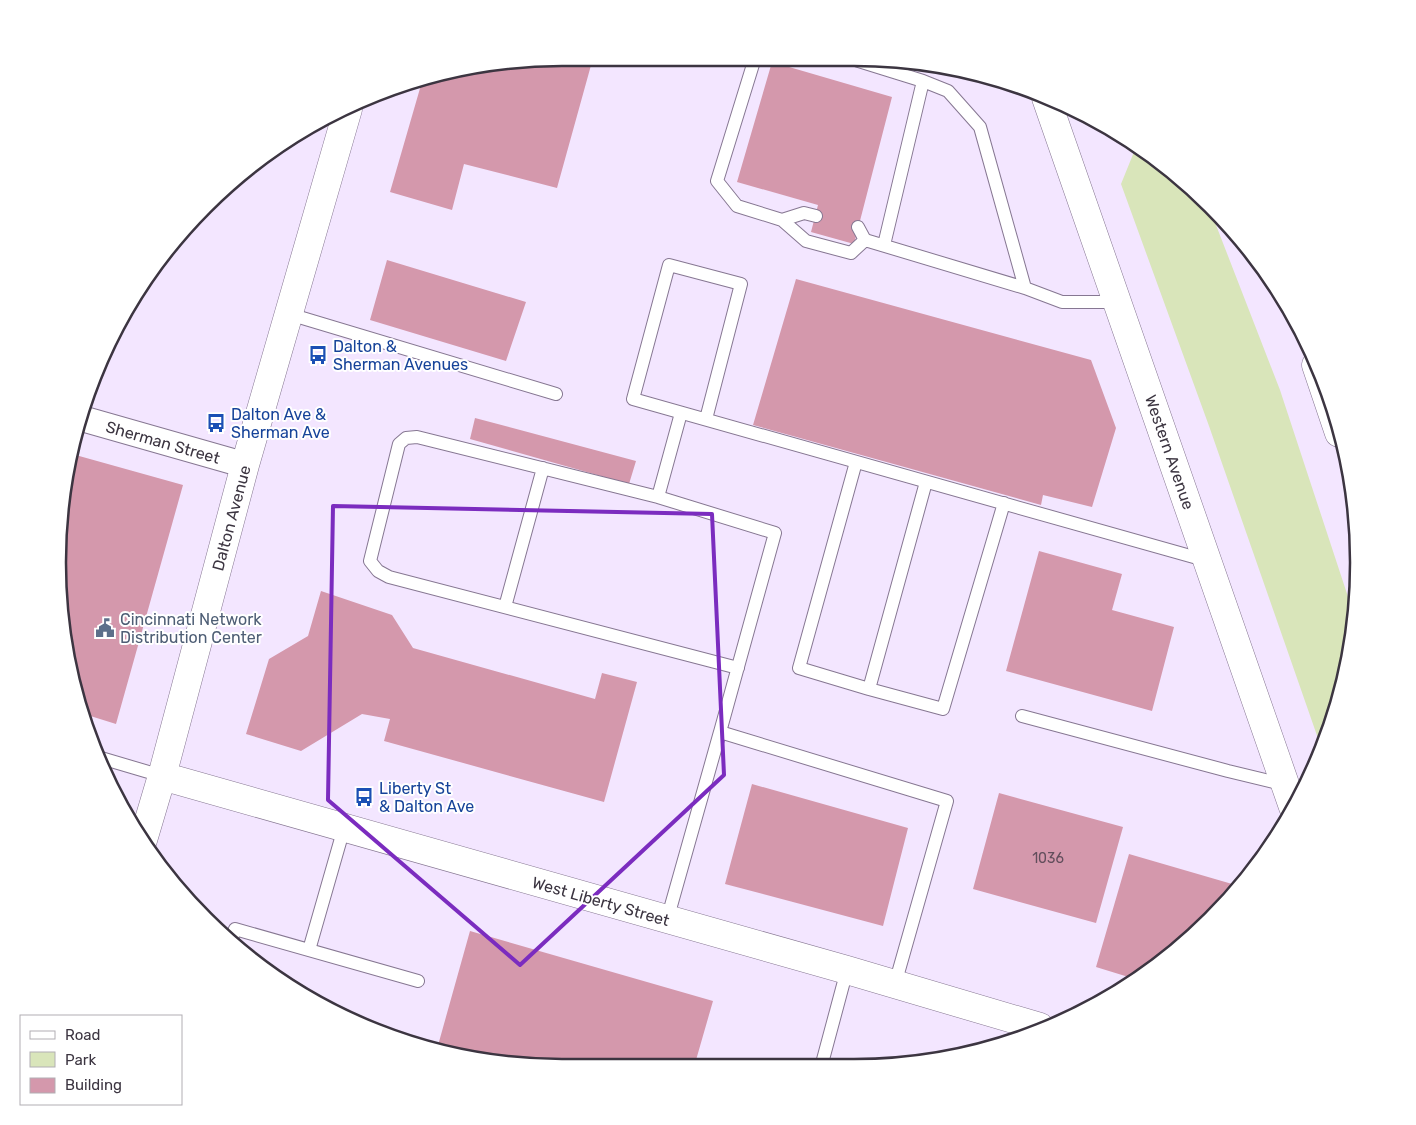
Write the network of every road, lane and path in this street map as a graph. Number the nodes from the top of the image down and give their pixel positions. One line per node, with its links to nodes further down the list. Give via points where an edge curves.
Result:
1 (753, 66): 7 (lane, via 717,181 737,206)
2 (877, 67): 3 (lane)
3 (923, 81): 10 (lane); 11 (lane, via 948,91 980,126)
4 (1049, 107): 12 (main road, Western Avenue)
5 (346, 116): 13 (main road, Dalton Avenue)
6 (816, 216): 7 (lane, via 804,214)
7 (782, 220): 9 (lane, via 806,241 851,252)
8 (858, 227): 9 (lane)
9 (865, 240): 10 (lane)
10 (884, 245): 11 (lane)
11 (1025, 288): 12 (lane, via 1062,302)
12 (1117, 302): 24 (main road, Western Avenue)
13 (289, 314): 14 (lane); 19 (main road, Dalton Avenue)
14 (556, 394)
15 (681, 413): 16 (lane); 16 (lane, via 633,399 669,265 740,284); 22 (lane)
16 (706, 419): 18 (lane)
17 (87, 420): 19 (street, Sherman Street)
18 (856, 462): 21 (lane); 27 (lane, via 798,668)
19 (245, 465): 31 (main road, Dalton Avenue)
20 (543, 468): 22 (lane); 25 (lane); 25 (lane, via 417,437 406,438 400,444 370,561 389,577)
21 (926, 482): 23 (lane); 27 (lane)
22 (658, 497): 26 (lane, via 775,533)
23 (1004, 503): 24 (lane); 27 (lane, via 943,709)
24 (1208, 561): 32 (main road, Western Avenue)
25 (506, 607): 26 (lane)
26 (738, 668): 29 (lane)
27 (869, 689)
28 (1022, 716): 32 (lane, via 1228,771)
29 (720, 732): 35 (lane); 40 (lane, via 947,801)
30 (107, 760): 31 (lane)
31 (162, 776): 33 (main road, West Liberty Street); 34 (main road, Dalton Avenue)
32 (1289, 796)
33 (344, 828): 35 (main road, West Liberty Street); 37 (lane)
34 (146, 831)
35 (667, 920): 38 (main road, West Liberty Street)
36 (233, 934): 37 (lane, via 235,929)
37 (309, 950): 39 (lane)
38 (847, 970): 40 (main road, West Liberty Street); 42 (lane)
39 (418, 981)
40 (895, 984): 41 (main road, West Liberty Street)
41 (1033, 1025)
42 (823, 1059)

